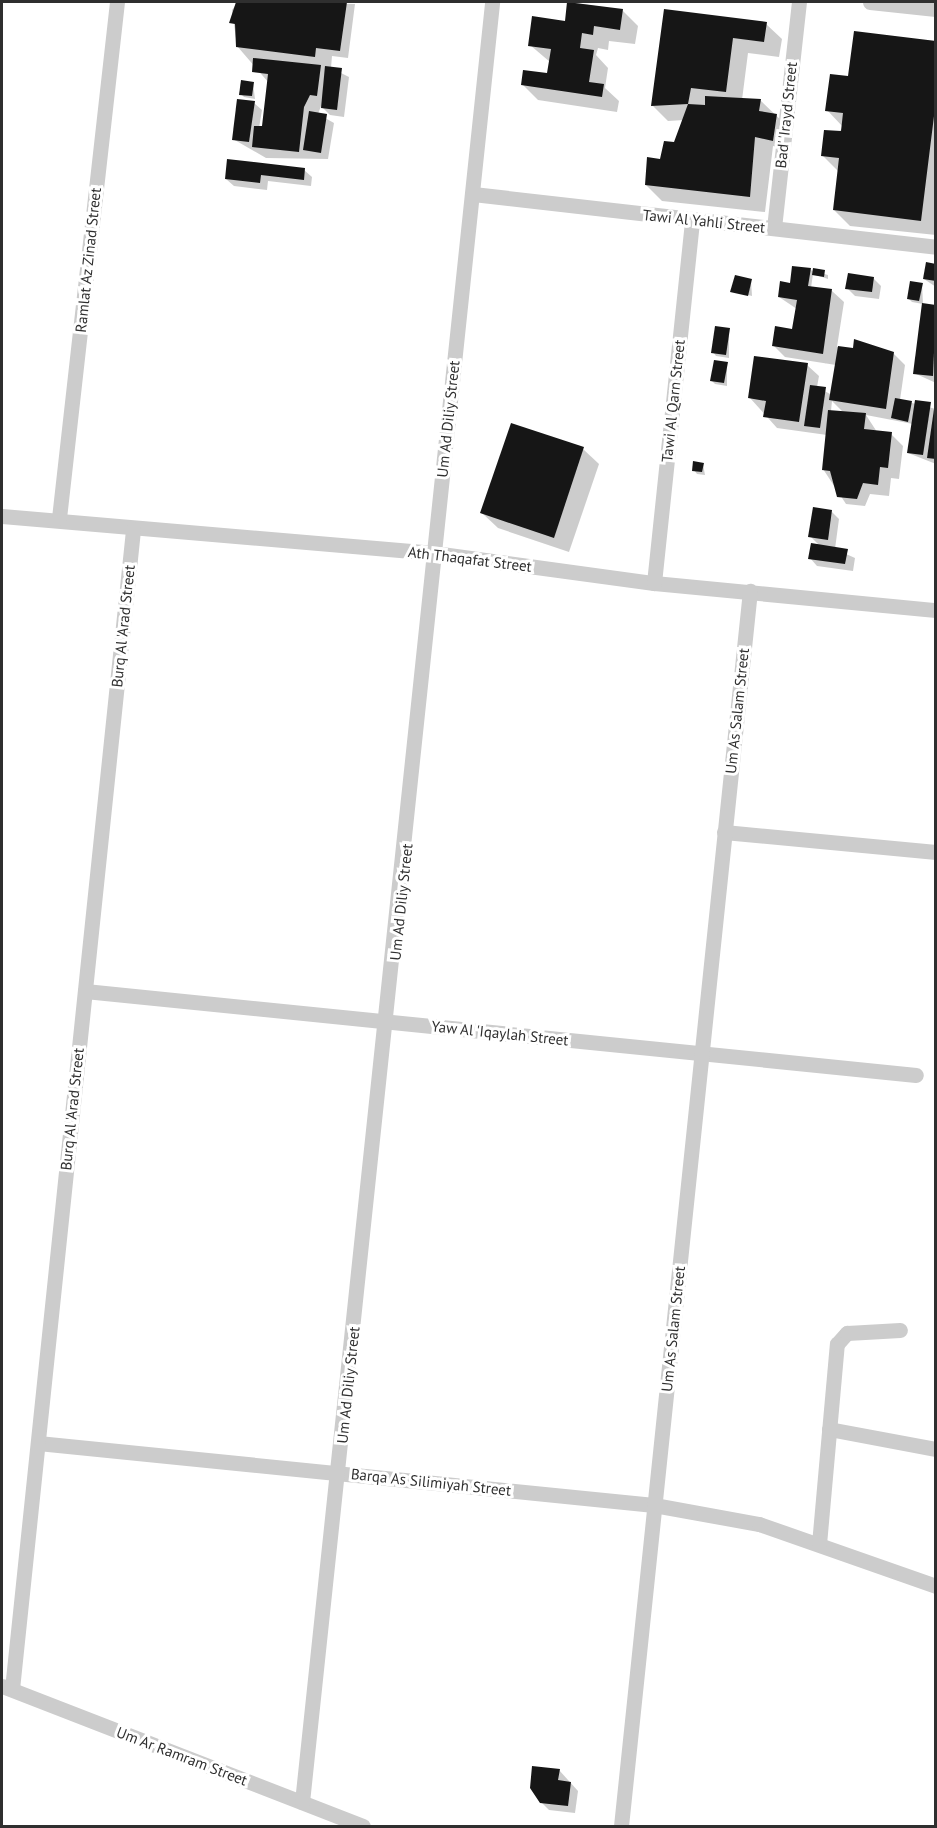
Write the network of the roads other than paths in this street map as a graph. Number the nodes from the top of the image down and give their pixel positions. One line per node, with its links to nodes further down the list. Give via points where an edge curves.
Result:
1 (117, 2): 11 (street, Ramlat Az Zinad Street)
2 (492, 2): 6 (street, Um Ad Diliy Street)
3 (799, 2): 8 (street, Bad' 'Irayd Street)
4 (870, 2): 5 (street)
5 (936, 9)
6 (473, 194): 7 (street, Tawi Al Yahli Street); 13 (street, Um Ad Diliy Street)
7 (692, 219): 8 (street, Tawi Al Yahli Street); 14 (street, Tawi Al Qarn Street)
8 (774, 228): 9 (street, Tawi Al Yahli Street)
9 (936, 247)
10 (2, 516): 11 (street, Ath Thaqafat Street)
11 (59, 518): 12 (street, Ath Thaqafat Street)
12 (133, 529): 13 (street, Ath Thaqafat Street); 19 (street, Burq Al 'Arad Street)
13 (434, 553): 14 (street, Ath Thaqafat Street); 20 (street, Um Ad Diliy Street)
14 (654, 583): 15 (street, Ath Thaqafat Street)
15 (750, 591): 16 (street, Ath Thaqafat Street); 17 (street, Um As Salam Street)
16 (936, 610)
17 (724, 832): 18 (street); 21 (street, Um As Salam Street)
18 (936, 852)
19 (85, 991): 20 (street, Yaw Al 'Iqaylah Street); 25 (street, Burq Al 'Arad Street)
20 (388, 1021): 21 (street, Yaw Al 'Iqaylah Street); 27 (street, Um Ad Diliy Street)
21 (702, 1054): 22 (street, Yaw Al 'Iqaylah Street); 28 (street, Um As Salam Street)
22 (916, 1076)
23 (900, 1330): 24 (street, via 857,1331 840,1338)
24 (829, 1429): 26 (street); 29 (street)
25 (38, 1443): 27 (street, Barqa As Silimiyah Street); 31 (street, Burq Al 'Arad Street)
26 (936, 1449)
27 (338, 1472): 28 (street, Barqa As Silimiyah Street); 32 (street, Um Ad Diliy Street)
28 (654, 1505): 29 (street, Barqa As Silimiyah Street, via 759,1524); 34 (street, Um As Salam Street)
29 (819, 1544): 30 (street, Barqa As Silimiyah Street)
30 (936, 1586)
31 (7, 1687): 32 (street, Um Ar Ramram Street)
32 (302, 1802): 33 (street, Um Ar Ramram Street)
33 (363, 1827)
34 (621, 1827)

